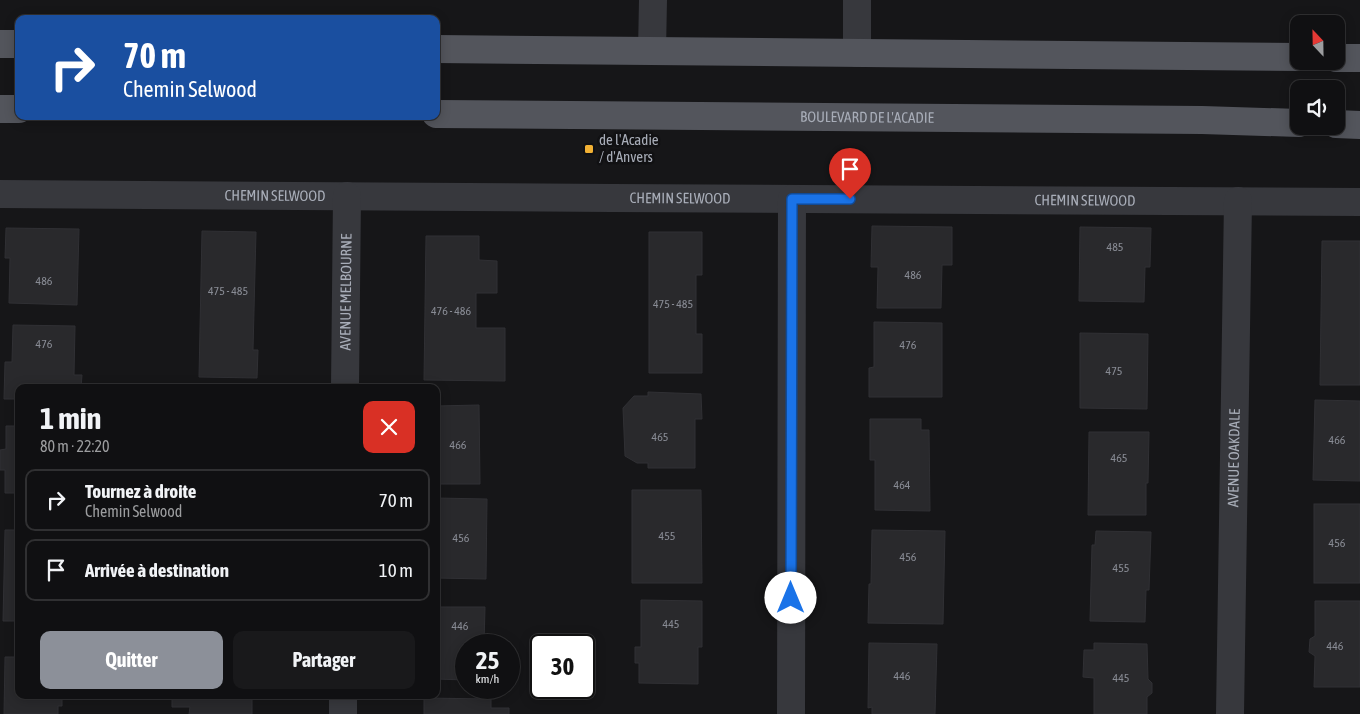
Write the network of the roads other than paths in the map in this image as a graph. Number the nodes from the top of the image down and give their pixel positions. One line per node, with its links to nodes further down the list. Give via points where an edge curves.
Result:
1 (653, 0): 6 (street)
2 (857, 0): 7 (street)
3 (0, 44): 4 (main road)
4 (15, 44)
5 (440, 48): 6 (main road)
6 (652, 51): 7 (main road)
7 (857, 53): 8 (main road)
8 (1290, 57)
9 (1345, 58): 10 (main road)
10 (1360, 58)
11 (0, 109): 12 (main road)
12 (15, 109)
13 (440, 114): 14 (main road, BOULEVARD DE L'ACADIE)
14 (1290, 123)
15 (1345, 124): 16 (main road)
16 (1360, 125)
17 (0, 194): 18 (street, CHEMIN SELWOOD)
18 (347, 196): 19 (street, CHEMIN SELWOOD); 22 (street, AVENUE MELBOURNE)
19 (792, 199): 20 (street, CHEMIN SELWOOD); 25 (street)
20 (1238, 201): 21 (street, CHEMIN SELWOOD); 26 (street, AVENUE OAKDALE)
21 (1360, 202)
22 (345, 384)
23 (343, 699): 24 (street)
24 (342, 714)
25 (791, 714)
26 (1230, 714)

